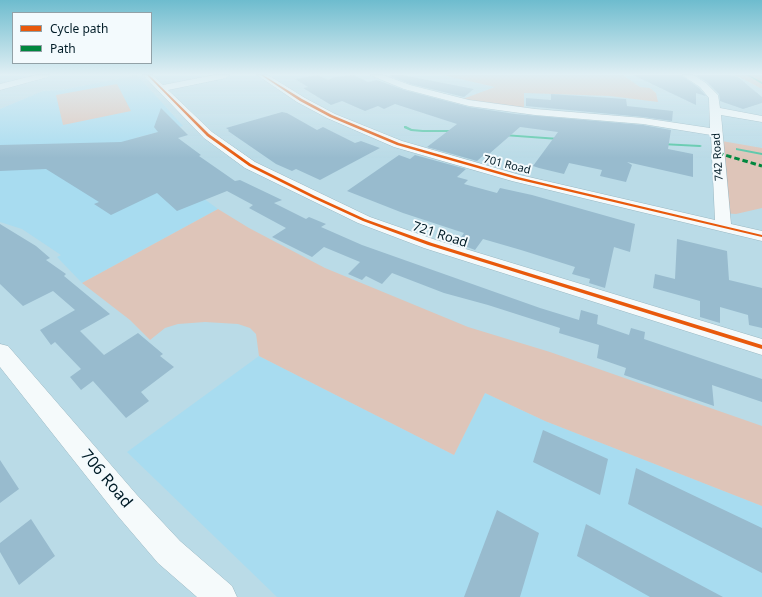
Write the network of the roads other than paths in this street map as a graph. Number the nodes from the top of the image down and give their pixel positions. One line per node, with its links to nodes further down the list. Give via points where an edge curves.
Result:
1 (175, 103): 10 (street, 721 Road, via 208,135 250,165 364,220 430,244)
2 (306, 103): 8 (street, 701 Road, via 398,144 495,172)
3 (468, 103): 7 (street, via 535,112 643,121)
4 (715, 103): 5 (street, 742 Road)
5 (716, 111): 6 (street); 7 (street, 742 Road)
6 (762, 119)
7 (716, 132): 8 (street, 742 Road)
8 (722, 227): 9 (street, 701 Road)
9 (762, 236)
10 (762, 347)
11 (0, 352): 12 (street, 706 Road, via 169,552)
12 (221, 597)

